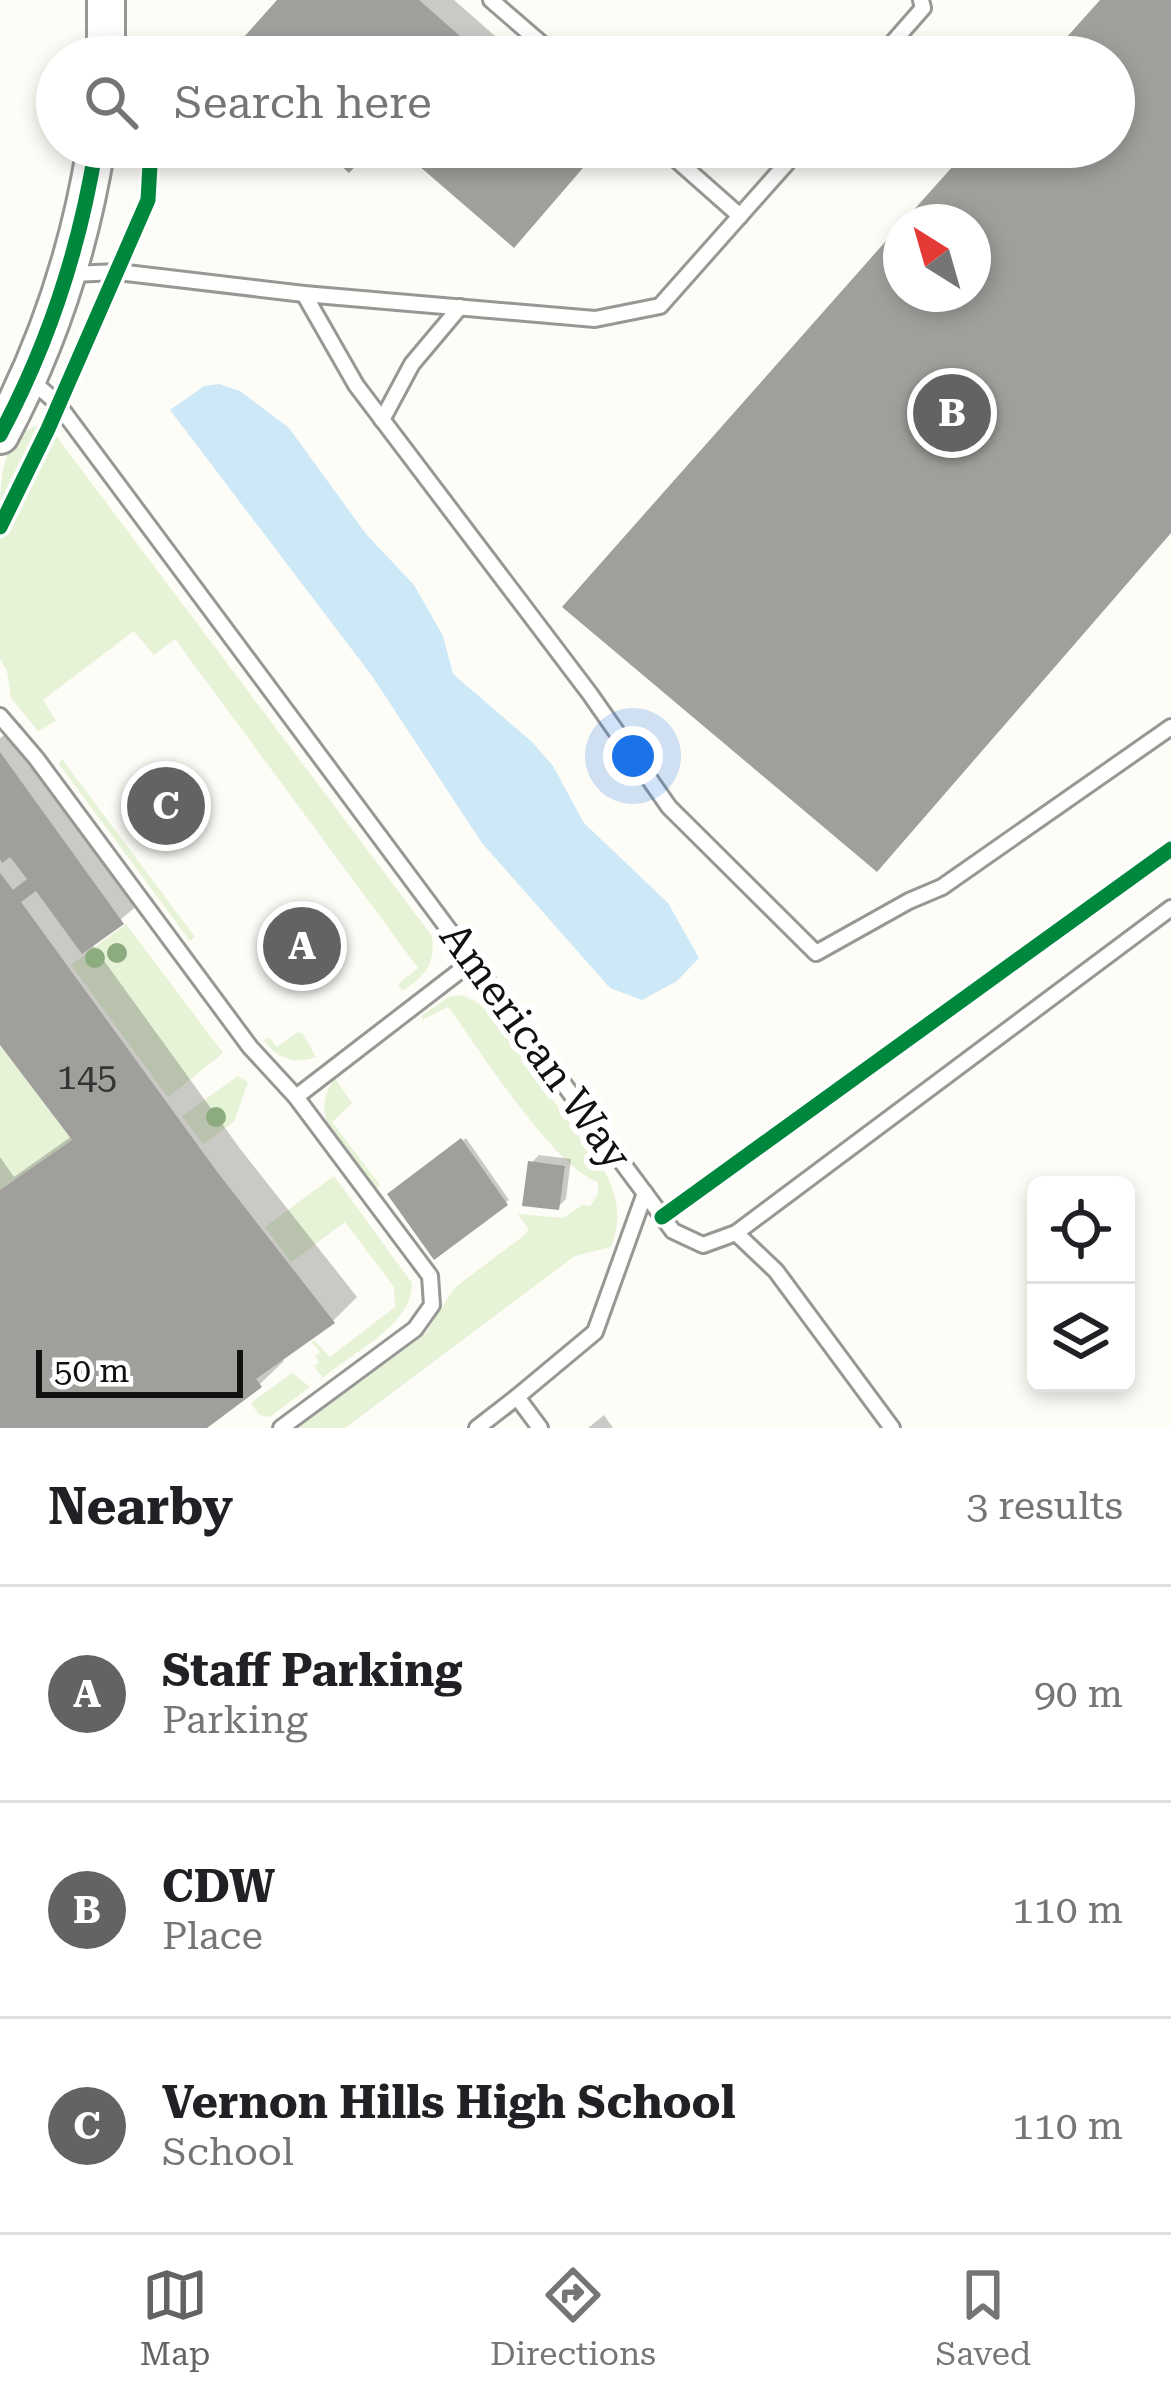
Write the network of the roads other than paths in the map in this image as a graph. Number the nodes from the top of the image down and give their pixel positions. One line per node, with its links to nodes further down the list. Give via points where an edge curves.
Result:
1 (106, 0): 4 (street)
2 (491, 0): 5 (lane)
3 (921, 0): 6 (lane)
4 (106, 36)
5 (533, 36)
6 (898, 36)
7 (93, 168): 11 (street)
8 (686, 168): 10 (lane)
9 (782, 168): 10 (lane)
10 (740, 216): 13 (lane, via 660,307 596,319)
11 (67, 274): 12 (lane, via 118,272); 14 (street)
12 (304, 294): 13 (lane); 15 (lane)
13 (460, 307): 15 (lane, via 412,364)
14 (27, 376): 16 (street); 20 (lane, American Way, via 57,404)
15 (382, 420): 18 (lane, via 669,807 816,953 942,887)
16 (0, 435)
17 (0, 716): 21 (lane)
18 (1171, 727)
19 (1171, 908): 23 (lane)
20 (474, 960): 21 (lane); 22 (lane, American Way)
21 (296, 1097): 25 (lane, via 430,1276 432,1305 416,1329)
22 (644, 1193): 23 (lane, American Way, via 673,1232 703,1245); 24 (lane, via 595,1332)
23 (736, 1233): 28 (lane, via 776,1270)
24 (517, 1397): 26 (lane); 27 (lane)
25 (281, 1428)
26 (477, 1428)
27 (540, 1428)
28 (892, 1428)

